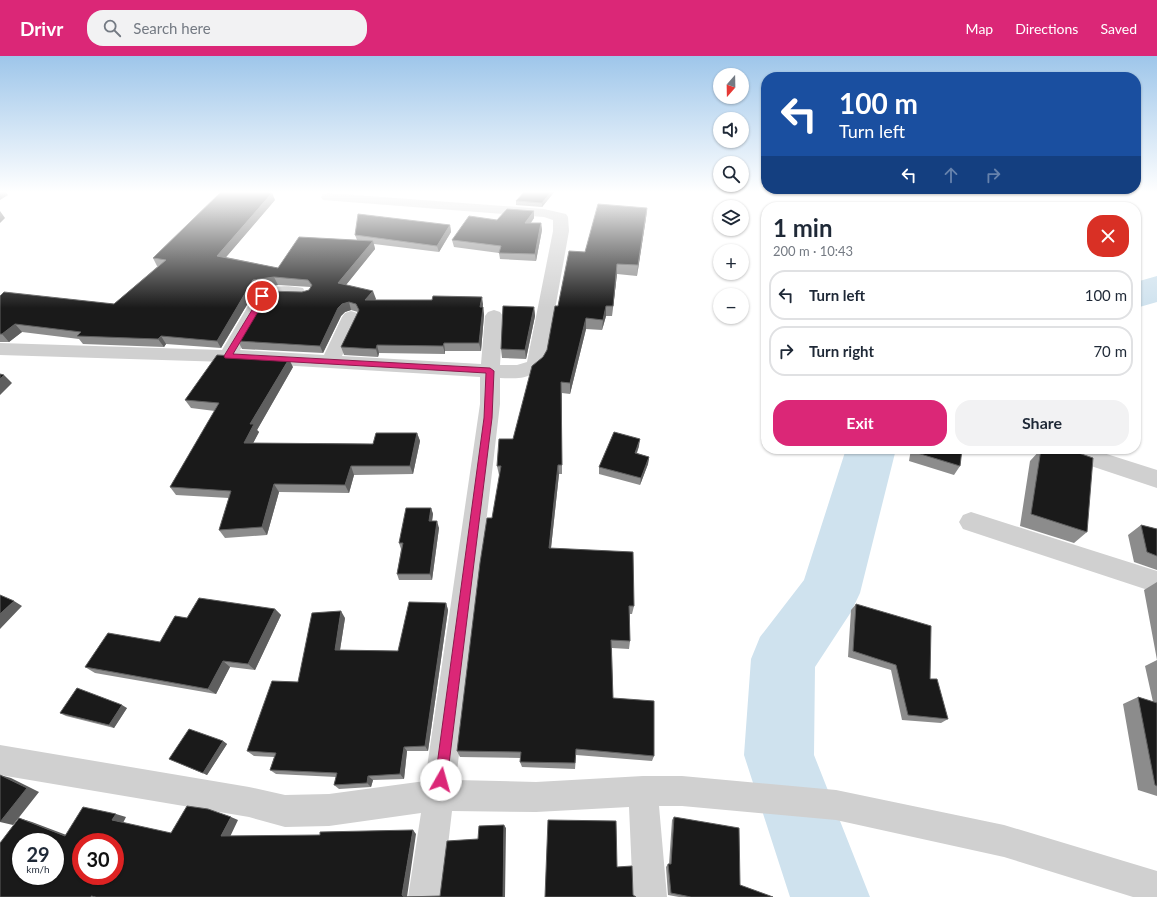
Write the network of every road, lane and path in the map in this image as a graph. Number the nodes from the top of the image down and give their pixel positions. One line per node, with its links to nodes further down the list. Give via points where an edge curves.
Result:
1 (561, 230): 8 (street, via 534,366 519,372)
2 (305, 292): 6 (street, via 264,292)
3 (494, 316): 8 (street)
4 (351, 317): 7 (street)
5 (0, 349): 6 (street)
6 (227, 356): 7 (street)
7 (330, 362): 8 (street)
8 (490, 371): 15 (street, via 489,412)
9 (1081, 454): 10 (street)
10 (1157, 479)
11 (971, 522): 12 (street)
12 (1157, 582)
13 (0, 760): 15 (street, via 249,802 285,811 329,810)
14 (643, 791): 15 (street, via 536,797); 16 (street, via 682,791 836,805 1004,841); 18 (street)
15 (439, 795): 17 (street)
16 (1157, 888)
17 (425, 897)
18 (650, 897)

